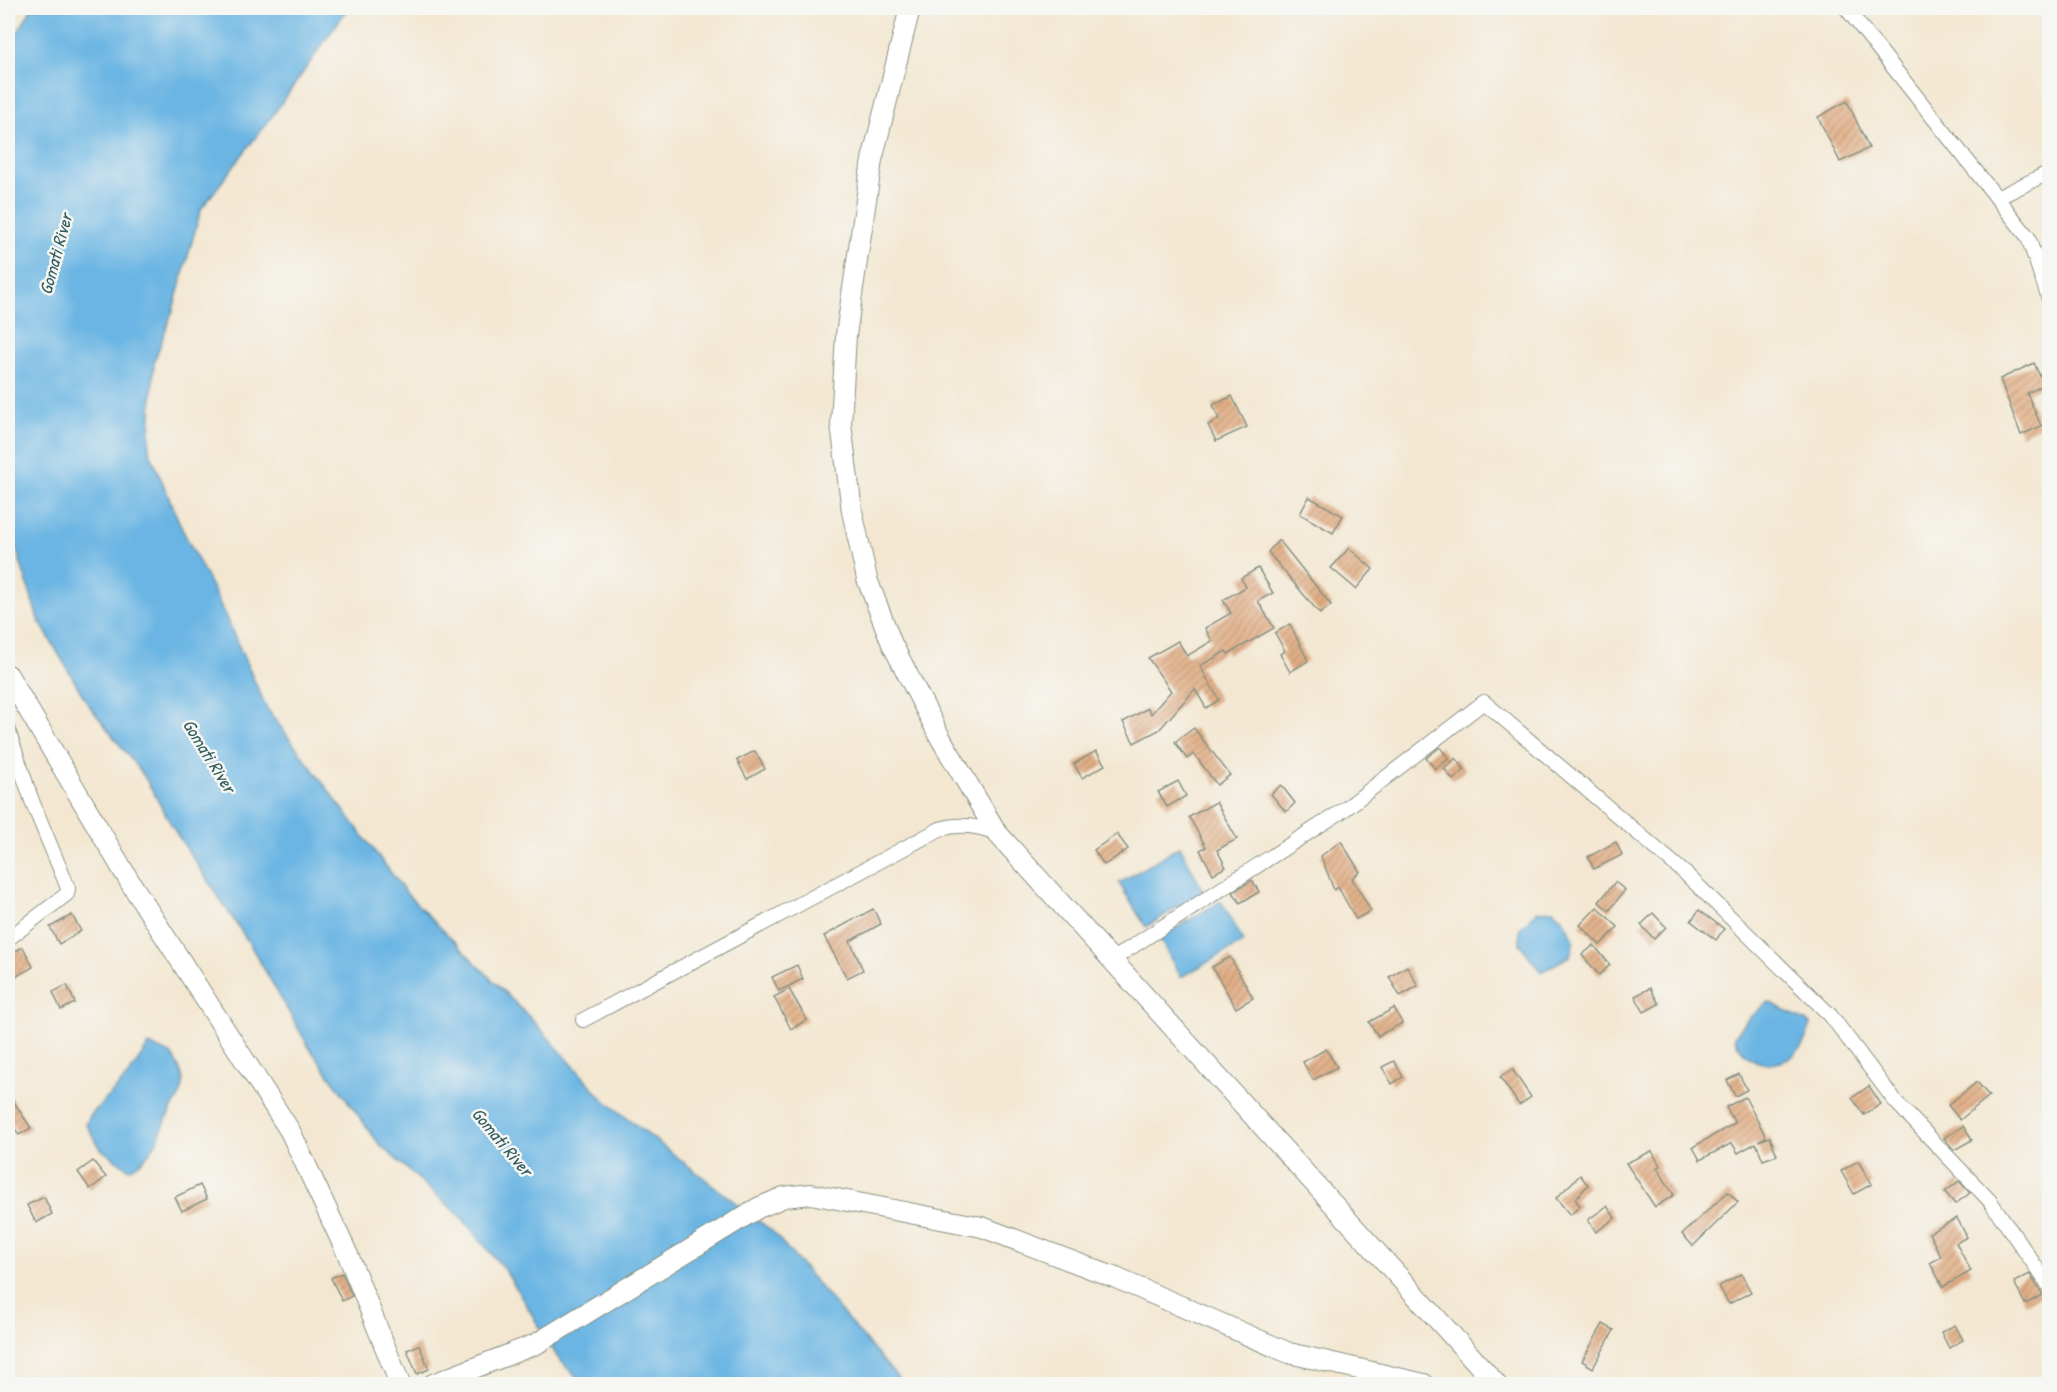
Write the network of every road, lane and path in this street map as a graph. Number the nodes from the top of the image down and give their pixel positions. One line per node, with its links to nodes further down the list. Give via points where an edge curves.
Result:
1 (910, 8): 8 (street, via 872,160 846,335 841,424 852,511 867,579 888,633 941,739)
2 (1846, 8): 4 (street)
3 (2049, 172): 4 (street)
4 (1997, 198): 5 (street, via 2028,237)
5 (2049, 302)
6 (8, 675): 13 (street, via 130,882 291,1131)
7 (8, 730): 9 (street, via 68,888 67,894)
8 (997, 833): 10 (street); 11 (street, via 972,825 940,829)
9 (8, 939)
10 (1113, 959): 12 (street, via 1345,809 1484,702 1686,874 1831,1016 1895,1101 1990,1201); 16 (street)
11 (583, 1020)
12 (2049, 1287)
13 (400, 1384)
14 (433, 1384): 15 (street, via 536,1344 758,1208 784,1197 811,1194 982,1227 1116,1278 1289,1353)
15 (1424, 1384)
16 (1496, 1384)

